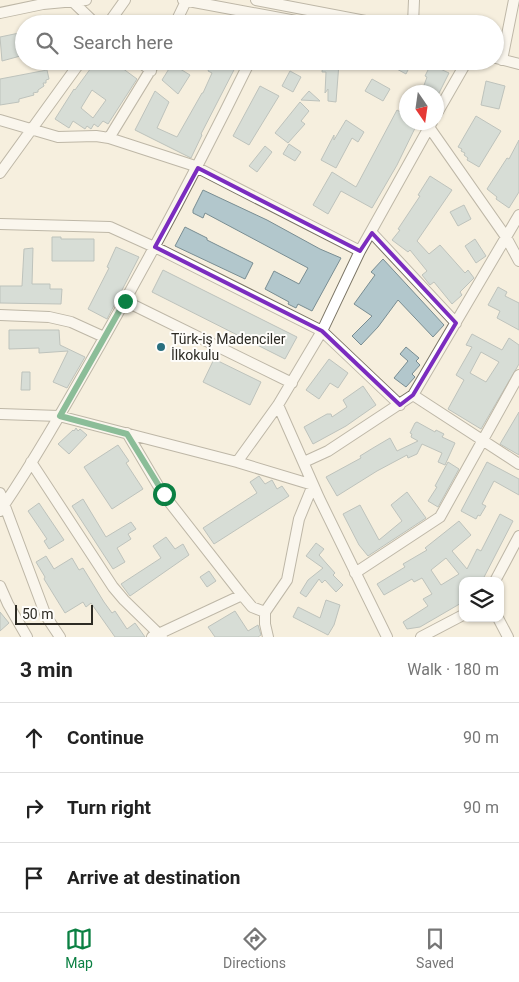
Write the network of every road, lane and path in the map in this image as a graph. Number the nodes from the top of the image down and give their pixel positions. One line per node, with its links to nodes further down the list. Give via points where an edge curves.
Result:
1 (86, 0): 8 (street)
2 (125, 0): 13 (street)
3 (183, 0): 9 (street)
4 (256, 0): 10 (street)
5 (318, 0): 10 (street)
6 (414, 0): 17 (street)
7 (514, 0): 18 (street)
8 (72, 1): 11 (street); 12 (street)
9 (186, 1): 14 (street); 15 (street)
10 (316, 11): 16 (street)
11 (0, 13)
12 (87, 15)
13 (114, 15)
14 (179, 15)
15 (249, 15)
16 (336, 15)
17 (413, 15)
18 (504, 39)
19 (504, 60): 20 (street)
20 (519, 64)
21 (74, 70): 27 (street)
22 (246, 70): 31 (street)
23 (462, 70): 25 (street)
24 (151, 71): 30 (street)
25 (444, 101)
26 (0, 120): 27 (street)
27 (31, 130): 30 (street, via 58,137); 32 (street)
28 (428, 130): 35 (street)
29 (434, 130): 36 (street)
30 (109, 138): 31 (street)
31 (198, 168): 37 (street); 38 (street)
32 (0, 173)
33 (519, 215): 36 (street)
34 (0, 224): 37 (street, via 110,227)
35 (372, 233): 38 (street); 42 (street)
36 (506, 237): 39 (street); 42 (street)
37 (155, 247): 40 (street); 43 (street)
38 (360, 251): 43 (street)
39 (519, 261)
40 (125, 301): 44 (street); 46 (street)
41 (0, 315): 44 (street, via 49,317)
42 (456, 323): 47 (street)
43 (322, 331): 46 (street); 48 (street)
44 (104, 337): 51 (street)
45 (519, 375): 53 (street)
46 (292, 382): 49 (street)
47 (413, 395): 48 (street); 53 (street)
48 (400, 404): 56 (street, via 328,451)
49 (278, 405): 55 (street); 56 (street)
50 (0, 414): 51 (street)
51 (60, 416): 52 (street); 54 (street)
52 (127, 434): 55 (street); 65 (street, via 164,494)
53 (483, 441): 57 (street); 62 (street, via 440,517)
54 (31, 462): 60 (street); 69 (street, via 113,587)
55 (237, 462): 58 (street)
56 (304, 462): 58 (street)
57 (519, 464)
58 (313, 485): 62 (street); 66 (street, via 299,520 287,580)
59 (0, 493): 60 (street)
60 (2, 508): 71 (street, via 46,616)
61 (519, 536): 63 (street)
62 (356, 573): 73 (street)
63 (497, 577)
64 (0, 586): 70 (street)
65 (242, 595): 66 (street, via 252,607); 69 (street)
66 (265, 612): 72 (street)
67 (459, 617): 74 (street)
68 (500, 622): 75 (street)
69 (158, 636)
70 (27, 637)
71 (60, 637)
72 (268, 637)
73 (387, 637)
74 (421, 637)
75 (508, 637)

